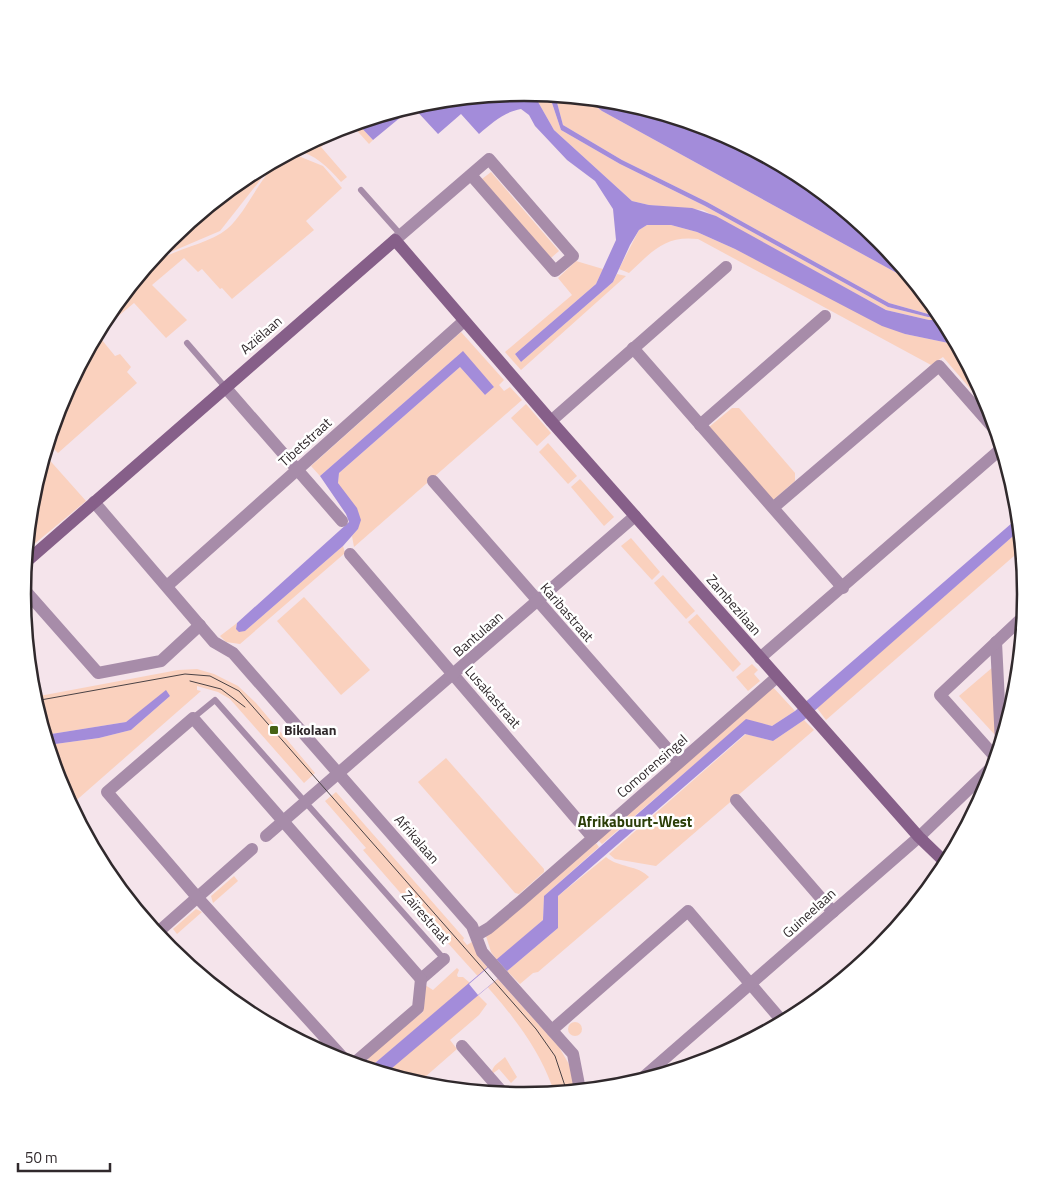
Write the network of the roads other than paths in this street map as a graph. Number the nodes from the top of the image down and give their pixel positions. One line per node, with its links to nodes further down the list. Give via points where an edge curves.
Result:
1 (471, 174): 1 (street, via 489,159 573,256 555,271); 3 (street)
2 (361, 190): 3 (lane)
3 (398, 237): 6 (street); 9 (street, Aziëlaan)
4 (726, 266): 8 (street)
5 (825, 316): 12 (street)
6 (464, 321): 11 (street, Zambezilaan); 14 (street, Tibetstraat)
7 (187, 342): 9 (lane)
8 (633, 348): 11 (street); 12 (street)
9 (225, 387): 14 (street); 16 (street, Aziëlaan)
10 (986, 419): 17 (street, via 939,366)
11 (551, 421): 18 (street, Zambezilaan)
12 (700, 425): 17 (street)
13 (997, 452): 23 (street)
14 (298, 469): 19 (street); 22 (street, Tibetstraat)
15 (433, 481): 25 (street, Karibastraat)
16 (94, 502): 21 (street, Aziëlaan); 22 (street, Afrikalaan)
17 (774, 507): 23 (street)
18 (635, 516): 25 (street, Bantulaan); 29 (street, Zambezilaan)
19 (342, 520)
20 (350, 554): 30 (street, Lusakastraat)
21 (33, 556)
22 (167, 586): 27 (street, Afrikalaan)
23 (843, 588): 29 (street)
24 (31, 597): 27 (street, via 98,673 161,661)
25 (538, 601): 30 (street, Bantulaan); 35 (street, Karibastraat)
26 (1017, 622): 28 (street)
27 (200, 625): 36 (street, Afrikalaan, via 218,646 233,653)
28 (996, 642): 33 (street); 34 (street, via 940,695)
29 (760, 658): 31 (street, Zambezilaan)
30 (454, 675): 36 (street, Bantulaan); 43 (street, Lusakastraat)
31 (777, 676): 35 (street, Comorensingel); 42 (street, Zambezilaan)
32 (193, 718): 39 (lane, Zaïrestraat, via 215,700); 40 (street); 46 (street, via 107,792)
33 (1000, 725)
34 (992, 753)
35 (678, 762): 43 (street, Comorensingel)
36 (339, 773): 39 (street); 49 (street, Afrikalaan)
37 (983, 776): 42 (street, Guineelaan)
38 (736, 800): 47 (street)
39 (304, 801): 40 (street); 50 (lane, Zaïrestraat)
40 (283, 820): 41 (street); 51 (street)
41 (266, 836)
42 (919, 837): 45 (street, Zambezilaan); 47 (street, Guineelaan)
43 (594, 838): 49 (street, Comorensingel, via 496,923)
44 (252, 849): 46 (street)
45 (941, 858)
46 (198, 897): 48 (street); 56 (street)
47 (833, 912): 52 (street, Guineelaan)
48 (163, 929)
49 (477, 935): 54 (street, Afrikalaan, via 482,952)
50 (444, 960): 51 (street, Zaïrestraat)
51 (421, 980): 57 (street, via 418,1008)
52 (751, 985): 53 (street); 54 (street, via 688,911); 58 (street, Guineelaan)
53 (778, 1017)
54 (552, 1030): 59 (street, Afrikalaan, via 573,1054)
55 (462, 1046): 60 (street)
56 (336, 1050)
57 (359, 1059)
58 (652, 1070)
59 (579, 1084)
60 (497, 1086)

